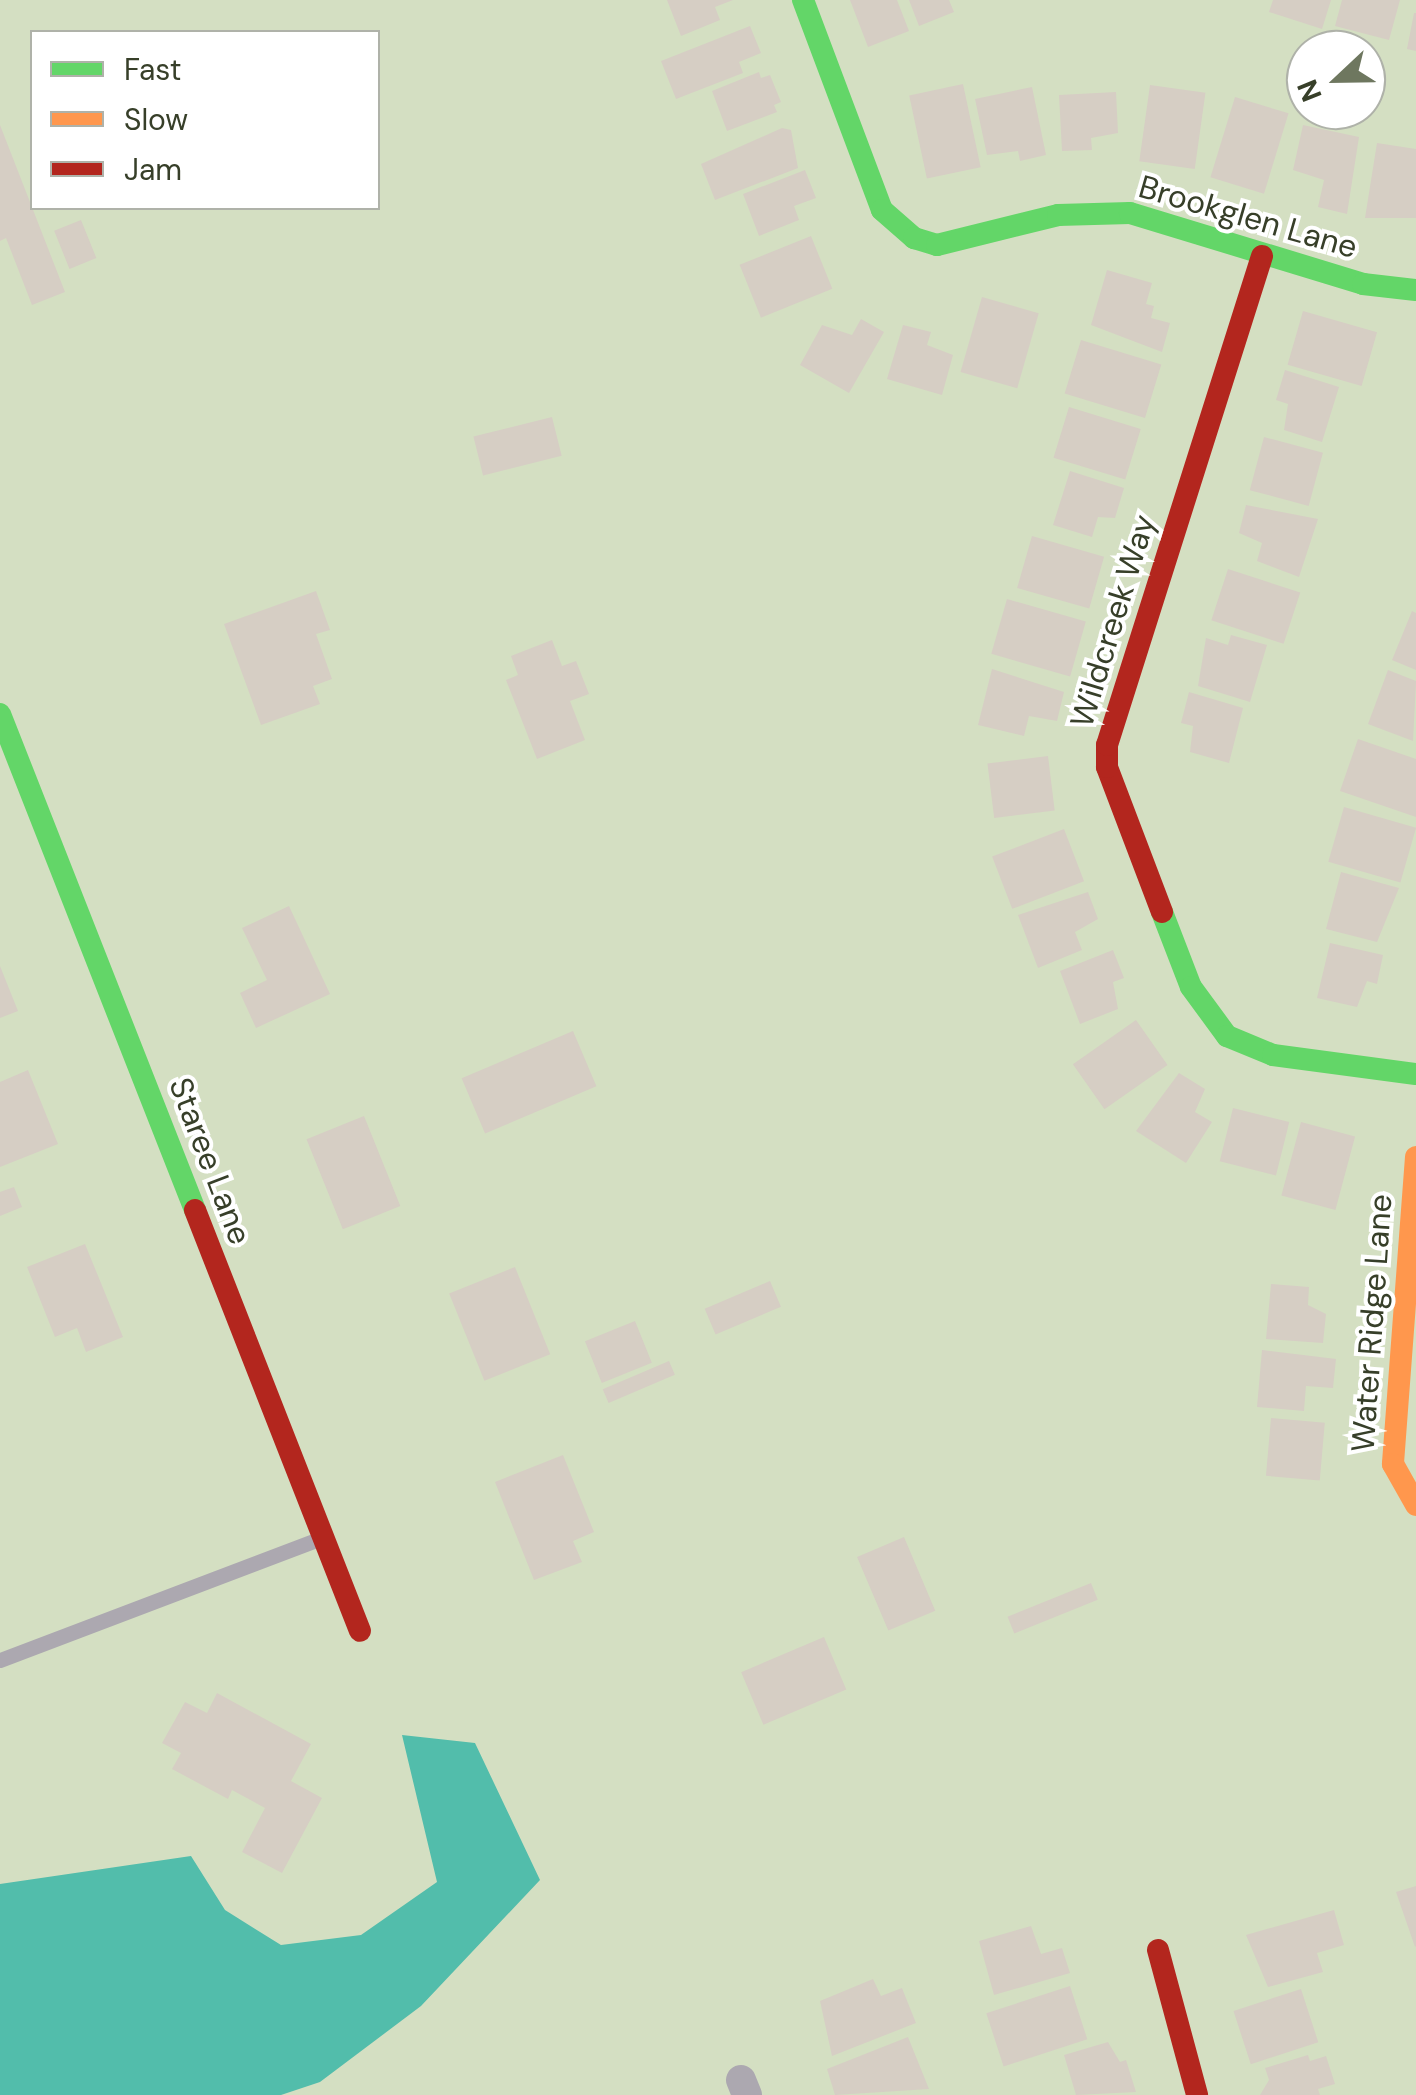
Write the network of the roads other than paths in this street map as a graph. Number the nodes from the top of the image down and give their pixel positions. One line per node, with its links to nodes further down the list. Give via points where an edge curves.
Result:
1 (803, 0): 2 (street, Brookglen Lane, via 882,210 901,231 937,245 1058,215 1130,213)
2 (1262, 256): 3 (street, Brookglen Lane, via 1364,284); 5 (street, Wildcreek Way, via 1107,745 1107,767 1191,986 1227,1036 1273,1056)
3 (1416, 290)
4 (0, 714): 8 (street, Staree Lane)
5 (1416, 1074)
6 (1416, 1156): 7 (street, Water Ridge Lane, via 1393,1464)
7 (1410, 1499)
8 (323, 1537): 9 (street, Staree Lane); 10 (lane)
9 (360, 1631)
10 (0, 1660)
11 (1158, 1950): 12 (street)
12 (1198, 2095)

